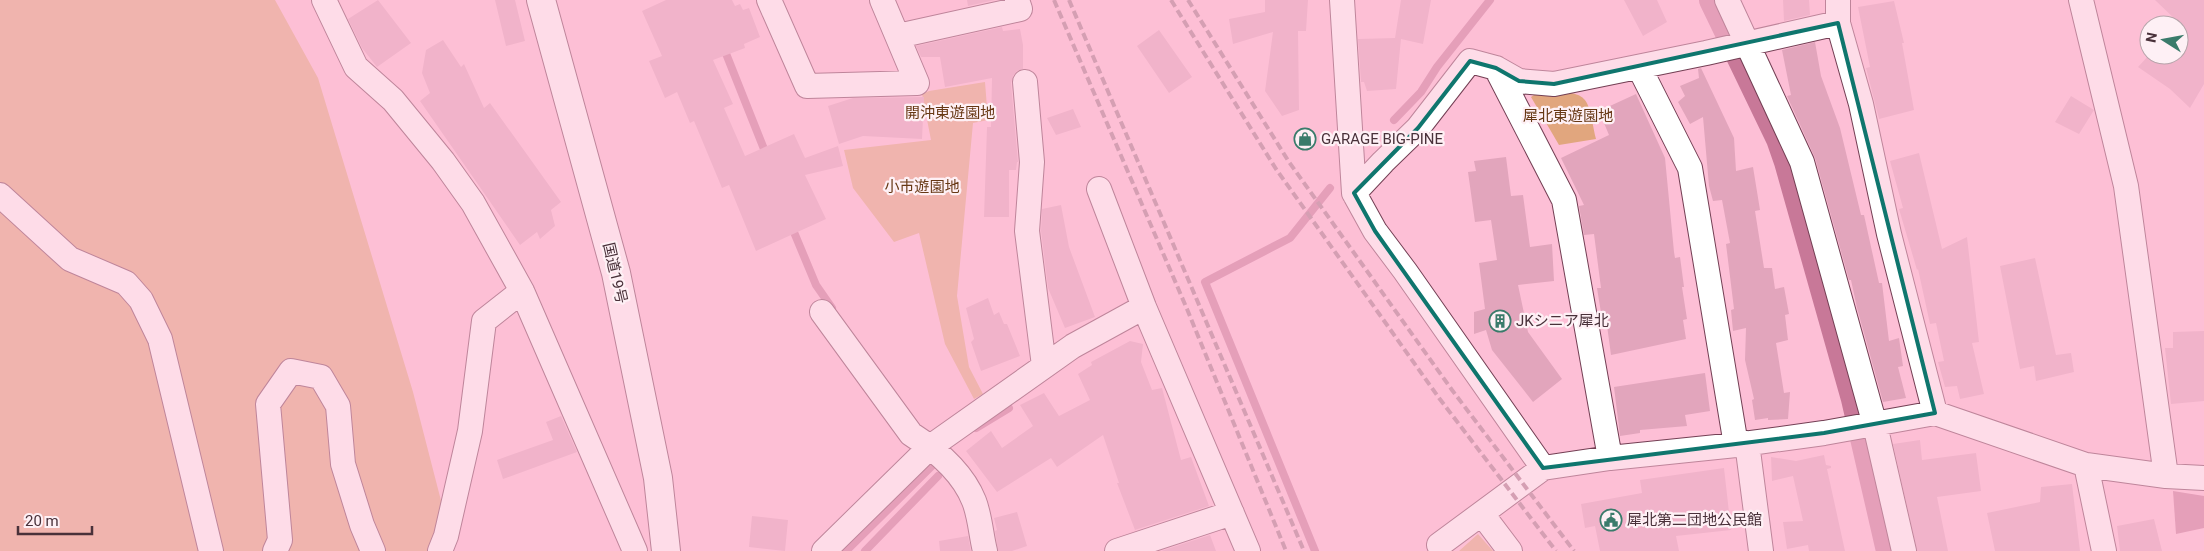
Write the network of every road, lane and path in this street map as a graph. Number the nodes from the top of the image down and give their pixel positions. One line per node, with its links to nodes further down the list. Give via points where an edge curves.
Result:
1 (324, 0): 18 (street, via 356,67 393,100 443,160 473,203)
2 (541, 0): 39 (highway, 国道19号, via 616,273 658,478)
3 (770, 0): 10 (street, via 807,86 917,83)
4 (882, 0): 10 (street)
5 (1017, 0): 10 (street, via 1020,9)
6 (1342, 0): 16 (street)
7 (1726, 0): 11 (street)
8 (2080, 0): 29 (street, via 2126,186)
9 (1838, 11): 11 (street); 22 (street)
10 (898, 36)
11 (1748, 44): 12 (street); 23 (street, via 1802,162)
12 (1639, 67): 13 (street, via 1554,84 1519,81); 24 (street, via 1690,168)
13 (1496, 68): 16 (street, via 1470,61 1418,128); 26 (street, via 1564,200)
14 (1025, 82): 21 (street, via 1032,162 1027,231)
15 (1100, 189): 19 (street)
16 (1354, 194): 28 (street, via 1375,231)
17 (0, 195): 34 (street, via 70,259 126,283 141,300 160,338)
18 (522, 291): 37 (street, via 484,321 470,431); 38 (street)
19 (1144, 307): 21 (street); 31 (street)
20 (822, 312): 25 (street, via 911,434)
21 (1044, 366): 25 (street)
22 (1934, 412): 23 (street); 27 (street)
23 (1875, 424): 24 (street); 46 (street)
24 (1741, 444): 26 (street); 45 (street)
25 (937, 454): 40 (street); 41 (street, via 962,479 975,502)
26 (1610, 458): 28 (street)
27 (2086, 465): 29 (street); 47 (street)
28 (1544, 468): 32 (street)
29 (2166, 476): 30 (street)
30 (2204, 478)
31 (1232, 513): 42 (street); 43 (street)
32 (1482, 514): 33 (street); 44 (street)
33 (1439, 545)
34 (210, 551)
35 (275, 551): 36 (street, via 280,540 268,404 291,371 321,377 338,406 343,464)
36 (373, 551)
37 (440, 551)
38 (635, 551)
39 (666, 551)
40 (824, 551)
41 (985, 551)
42 (1117, 551)
43 (1248, 551)
44 (1510, 551)
45 (1761, 551)
46 (1904, 551)
47 (2104, 551)

